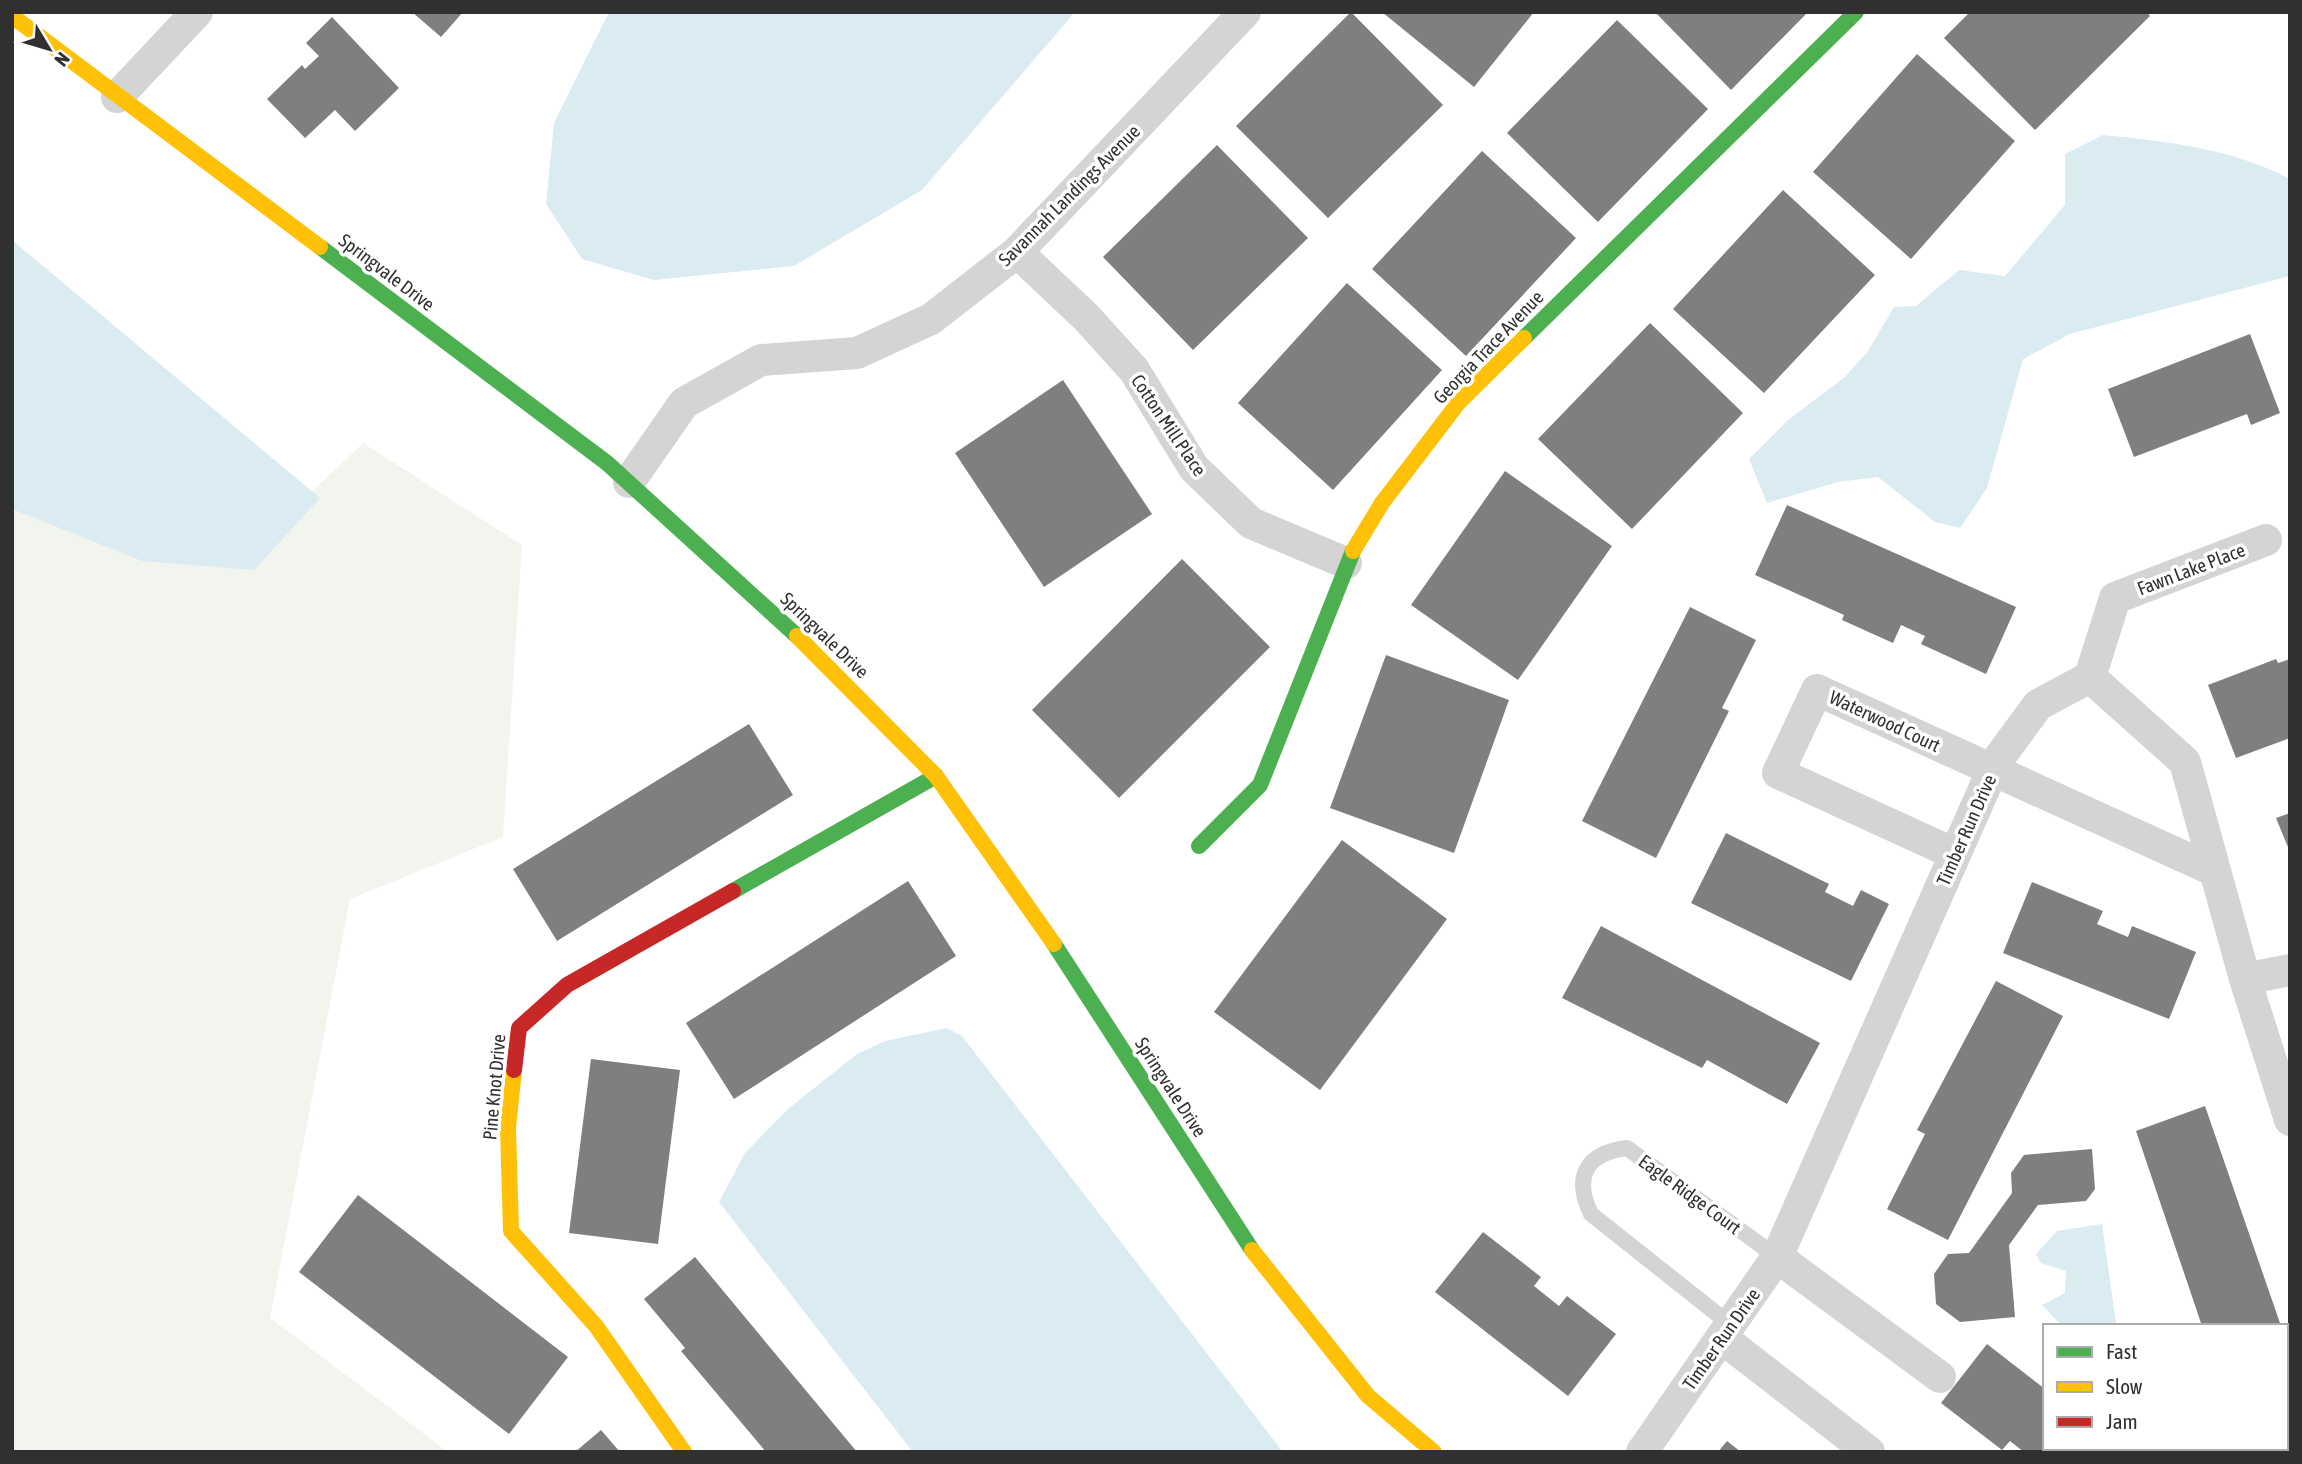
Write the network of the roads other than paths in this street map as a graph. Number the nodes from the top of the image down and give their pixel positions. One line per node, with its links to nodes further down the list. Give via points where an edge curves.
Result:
1 (197, 12): 5 (street)
2 (1245, 12): 6 (street, Savannah Landings Avenue)
3 (1856, 12): 9 (street, Georgia Trace Avenue, via 1459,402 1382,503)
4 (12, 16): 5 (street, Springvale Drive)
5 (117, 97): 7 (street, Springvale Drive)
6 (1017, 252): 7 (street, Savannah Landings Avenue, via 931,318 857,353 761,360 684,403); 9 (street, Cotton Mill Place, via 1086,317 1133,370 1194,468 1251,523)
7 (629, 482): 12 (street, Springvale Drive, via 820,657)
8 (2266, 540): 10 (street, Fawn Lake Place, via 2115,598)
9 (1346, 563): 13 (street, Georgia Trace Avenue, via 1260,785)
10 (2090, 677): 11 (street, Timber Run Drive, via 2038,705); 15 (street, via 2185,762)
11 (1993, 770): 14 (street, Timber Run Drive); 14 (street, Waterwood Court, via 1817,690 1778,773); 15 (street, Waterwood Court)
12 (936, 776): 22 (street, Pine Knot Drive, via 567,985 519,1028 508,1128 511,1230 596,1326); 23 (street, Springvale Drive, via 1024,897 1250,1248 1368,1396)
13 (1199, 846)
14 (1955, 854): 19 (street, Timber Run Drive)
15 (2213, 870): 17 (street)
16 (2290, 970): 17 (street)
17 (2245, 979): 18 (street)
18 (2290, 1120)
19 (1777, 1257): 20 (street, Timber Run Drive); 20 (lane, Eagle Ridge Court, via 1627,1148 1599,1154 1588,1165 1582,1192 1591,1214); 21 (street, Eagle Ridge Court)
20 (1727, 1331): 24 (street, Timber Run Drive); 25 (street)
21 (1940, 1377)
22 (684, 1452)
23 (1434, 1452)
24 (1642, 1452)
25 (1869, 1452)

